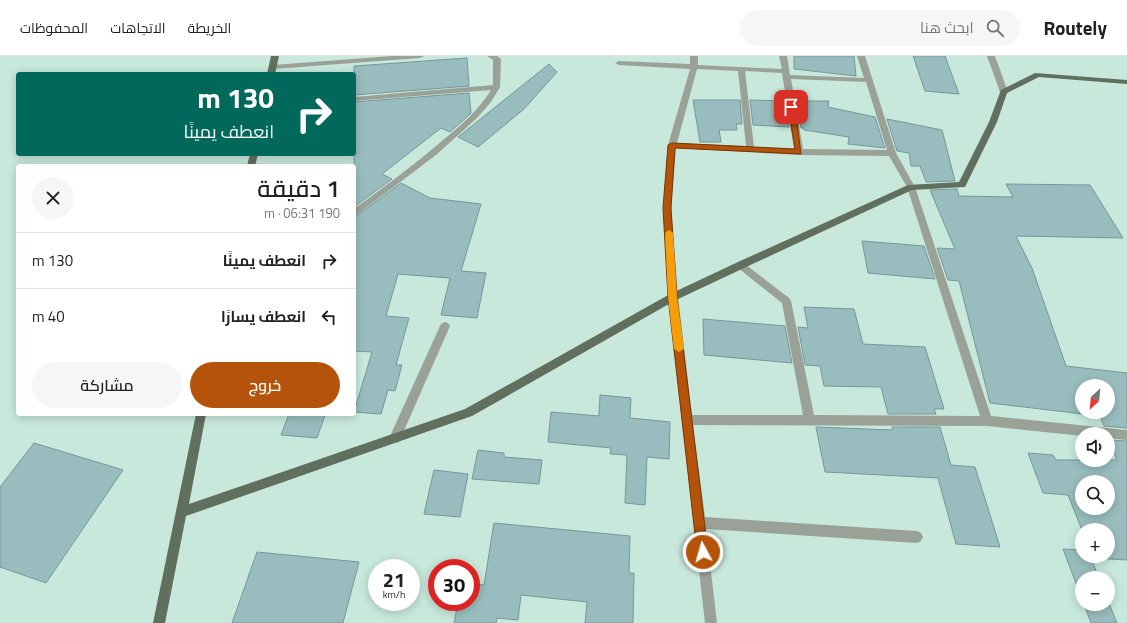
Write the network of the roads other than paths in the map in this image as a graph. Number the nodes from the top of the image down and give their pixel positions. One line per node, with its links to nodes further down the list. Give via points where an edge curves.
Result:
1 (275, 56): 11 (main road)
2 (420, 56): 11 (street)
3 (491, 56): 15 (street, via 496,59)
4 (694, 56): 9 (street)
5 (783, 56): 12 (street)
6 (861, 56): 13 (street)
7 (991, 56): 16 (street)
8 (618, 63): 9 (street)
9 (694, 67): 10 (street); 18 (street)
10 (741, 69): 12 (street); 19 (street)
11 (272, 70)
12 (786, 74): 13 (street); 20 (street)
13 (867, 80): 21 (street)
14 (1127, 82): 16 (main road, via 1038,75)
15 (496, 87): 17 (street); 23 (street, via 483,108 450,139)
16 (1004, 92): 22 (main road, via 993,122 962,185)
17 (356, 98)
18 (672, 145): 19 (street); 25 (street, via 667,208)
19 (750, 150): 20 (street)
20 (799, 152): 21 (street)
21 (892, 153): 22 (street)
22 (911, 187): 24 (main road); 30 (street)
23 (356, 212)
24 (741, 265): 25 (main road); 29 (street, via 786,301)
25 (673, 297): 28 (street); 32 (main road, via 468,413)
26 (445, 326): 32 (street)
27 (201, 416): 33 (main road)
28 (688, 420): 29 (street); 34 (street)
29 (809, 420): 30 (street)
30 (987, 421): 31 (street)
31 (1127, 435)
32 (395, 438): 33 (main road)
33 (182, 512): 36 (main road)
34 (700, 523): 35 (street); 37 (street)
35 (917, 537)
36 (159, 623)
37 (711, 623)

